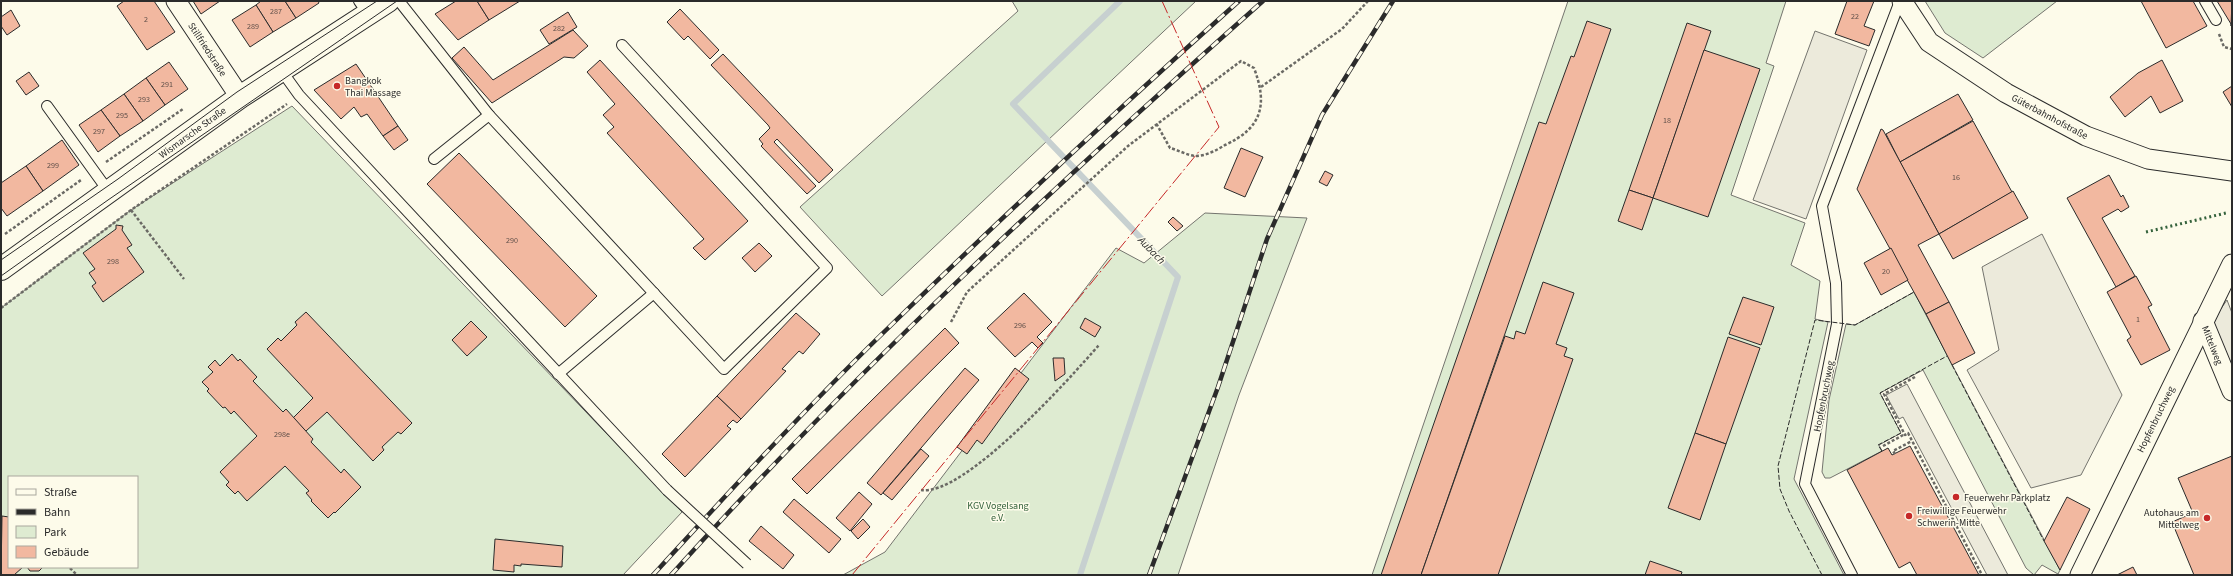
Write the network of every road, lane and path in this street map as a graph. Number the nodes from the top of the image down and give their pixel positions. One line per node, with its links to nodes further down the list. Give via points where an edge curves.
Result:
1 (176, 1): 13 (street, Stillfriedstraße)
2 (388, 1): 7 (main road, Wismarsche Straße)
3 (399, 1): 15 (lane)
4 (1368, 1): 11 (path, via 1342,29)
5 (1901, 1): 18 (street, Güterbahnhofstraße, via 1929,42 2006,93 2086,136 2148,159); 20 (lane, Güterbahnhofstraße)
6 (2205, 1): 8 (lane)
7 (363, 7): 10 (main road, Wismarsche Straße)
8 (2216, 20)
9 (622, 45): 25 (lane, via 827,268 724,369)
10 (281, 70): 12 (lane); 13 (main road, Wismarsche Straße)
11 (1261, 87): 16 (path, via 1254,68 1240,61); 16 (path, via 1261,107 1256,124 1240,138 1212,152 1196,156 1170,148)
12 (299, 95): 21 (path); 30 (lane)
13 (240, 97): 19 (main road, Wismarsche Straße)
14 (47, 106): 19 (lane)
15 (489, 115): 17 (lane); 25 (lane)
16 (1156, 123): 28 (path, via 967,292)
17 (434, 159)
18 (2232, 171)
19 (109, 192): 23 (main road, Wismarsche Straße)
20 (1822, 206): 41 (lane, Hopfenbruchweg, via 1836,283 1837,324 1804,484)
21 (132, 210): 24 (path); 26 (path)
22 (2232, 264): 27 (street, Hopfenbruchweg)
23 (1, 269)
24 (184, 280)
25 (654, 293): 30 (lane)
26 (1, 308)
27 (2203, 321): 32 (street, Mittelweg); 43 (street, Hopfenbruchweg)
28 (951, 322)
29 (1099, 345): 37 (path, via 1065,384 976,465 948,483 927,491)
30 (558, 374): 38 (lane, bridge, via 667,490)
31 (1915, 377): 33 (path, via 1884,394)
32 (2232, 390)
33 (1904, 435): 34 (path, via 1908,433); 35 (path)
34 (1912, 441): 36 (path, via 1893,451); 42 (path)
35 (1883, 446)
36 (1895, 454)
37 (920, 490)
38 (747, 564)
39 (70, 568): 40 (path)
40 (77, 575)
41 (1852, 575)
42 (1982, 575)
43 (2080, 575)

